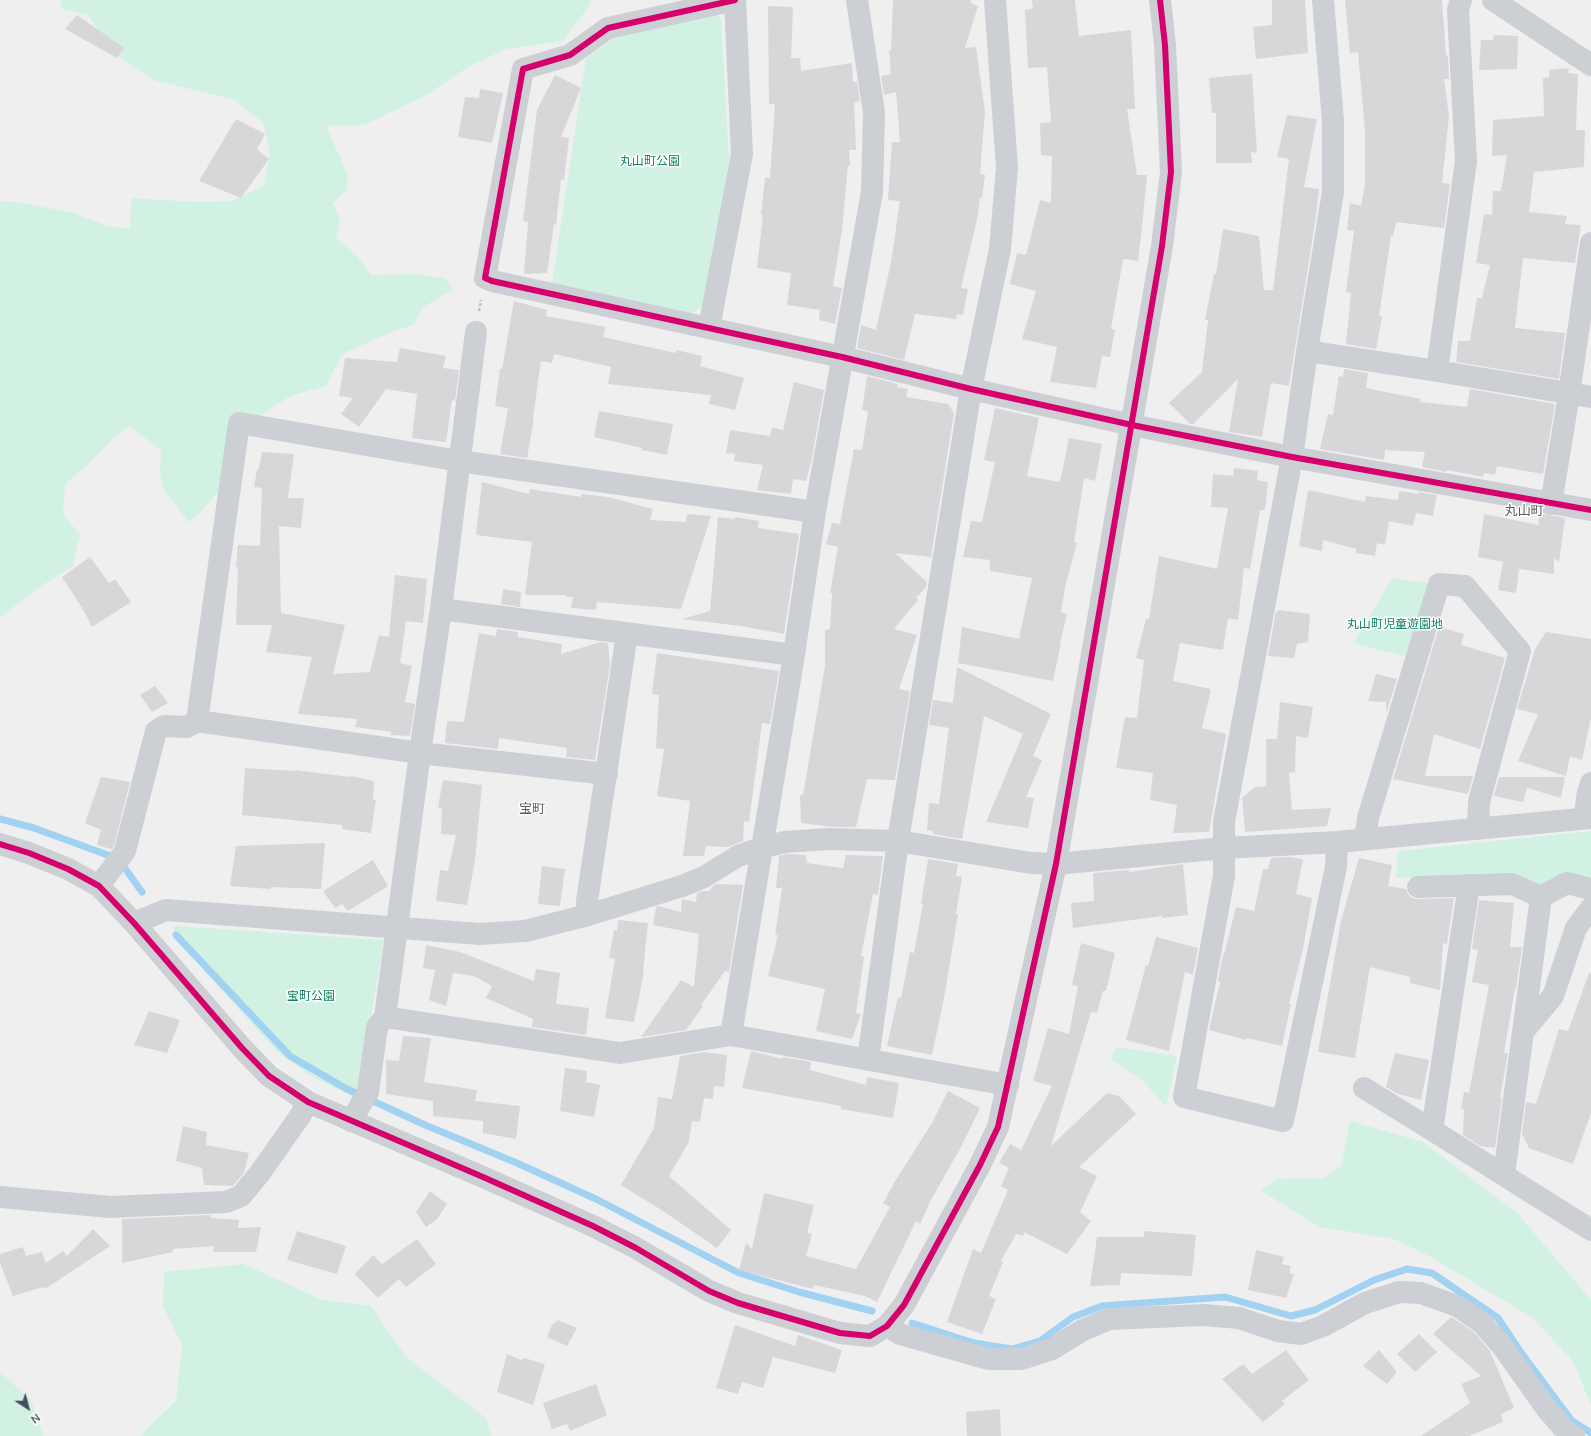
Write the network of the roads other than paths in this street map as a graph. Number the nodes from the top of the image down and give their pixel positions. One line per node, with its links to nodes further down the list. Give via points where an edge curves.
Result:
1 (735, 0): 10 (street, via 742,154); 10 (street, via 608,28 570,55 523,69 485,278)
2 (857, 0): 13 (street, via 874,113 872,192)
3 (995, 0): 15 (street, via 1007,168 1000,250)
4 (1160, 0): 18 (street, via 1165,45 1171,172 1162,246)
5 (1322, 0): 12 (street, via 1333,121 1333,192)
6 (1461, 0): 14 (street, via 1458,10 1466,161)
7 (1493, 0): 8 (street)
8 (1591, 65)
9 (1591, 242): 16 (street)
10 (709, 328): 13 (street)
11 (476, 332): 20 (street)
12 (1308, 351): 14 (street); 19 (street)
13 (842, 357): 15 (street); 23 (street)
14 (1437, 371): 16 (street)
15 (971, 389): 18 (street); 34 (street)
16 (1569, 394): 17 (street); 21 (street)
17 (1591, 397)
18 (1132, 425): 19 (street); 39 (street)
19 (1292, 458): 21 (street); 38 (street, via 1224,822)
20 (459, 461): 23 (street); 24 (street); 27 (street, via 239,423)
21 (1551, 504): 22 (street)
22 (1591, 510)
23 (814, 512): 26 (street)
24 (441, 609): 25 (street); 28 (street)
25 (627, 633): 26 (street); 29 (street)
26 (794, 654): 37 (street)
27 (197, 721): 28 (street); 41 (street, via 187,727 164,726 156,731 125,851)
28 (420, 753): 29 (street); 48 (street)
29 (607, 774): 46 (street, via 587,901)
30 (1591, 783): 31 (street, via 1587,797)
31 (1588, 818): 32 (street)
32 (1478, 829): 33 (street); 33 (street, via 1478,802 1520,651 1465,586 1439,584 1368,818)
33 (1365, 839): 35 (street)
34 (898, 841): 37 (street, via 828,839 785,842); 39 (street, via 1031,863); 52 (street)
35 (1336, 842): 38 (street); 38 (street, via 1336,867 1284,1121 1184,1097 1224,876)
36 (0, 844): 41 (street, via 61,866)
37 (761, 848): 46 (street, via 738,856 704,877 682,886); 51 (street)
38 (1224, 848): 39 (street)
39 (1056, 864): 53 (street)
40 (1469, 885): 42 (street); 44 (street, via 1512,884); 57 (street)
41 (99, 886): 47 (street)
42 (1418, 887)
43 (1591, 888): 44 (street, via 1567,883)
44 (1541, 897): 50 (street)
45 (1591, 908): 50 (street, via 1576,928 1552,996)
46 (588, 915): 48 (street, via 525,931 487,933)
47 (134, 923): 48 (street, via 166,910); 55 (street, via 269,1076)
48 (396, 926): 49 (street)
49 (385, 1017): 51 (street, via 620,1053); 56 (street, via 377,1027 368,1092)
50 (1523, 1032): 58 (street)
51 (730, 1035): 52 (street)
52 (868, 1060): 53 (street)
53 (1008, 1086): 61 (street, via 998,1127 980,1165 904,1305)
54 (1364, 1088): 57 (street)
55 (308, 1102): 56 (street); 59 (street, via 260,1173 241,1196 226,1202 110,1207)
56 (351, 1121): 61 (street, via 593,1226 709,1291 738,1303 840,1332 870,1336)
57 (1432, 1130): 58 (street)
58 (1504, 1175): 60 (street)
59 (0, 1197)
60 (1591, 1230)
61 (887, 1326): 62 (street, via 900,1334 988,1359 1021,1359 1052,1349 1083,1330 1110,1319 1204,1314 1239,1318 1278,1331 1301,1334 1323,1326 1365,1303 1399,1292 1421,1294 1457,1306 1482,1323 1503,1347 1546,1408 1566,1431)
62 (1574, 1436)

